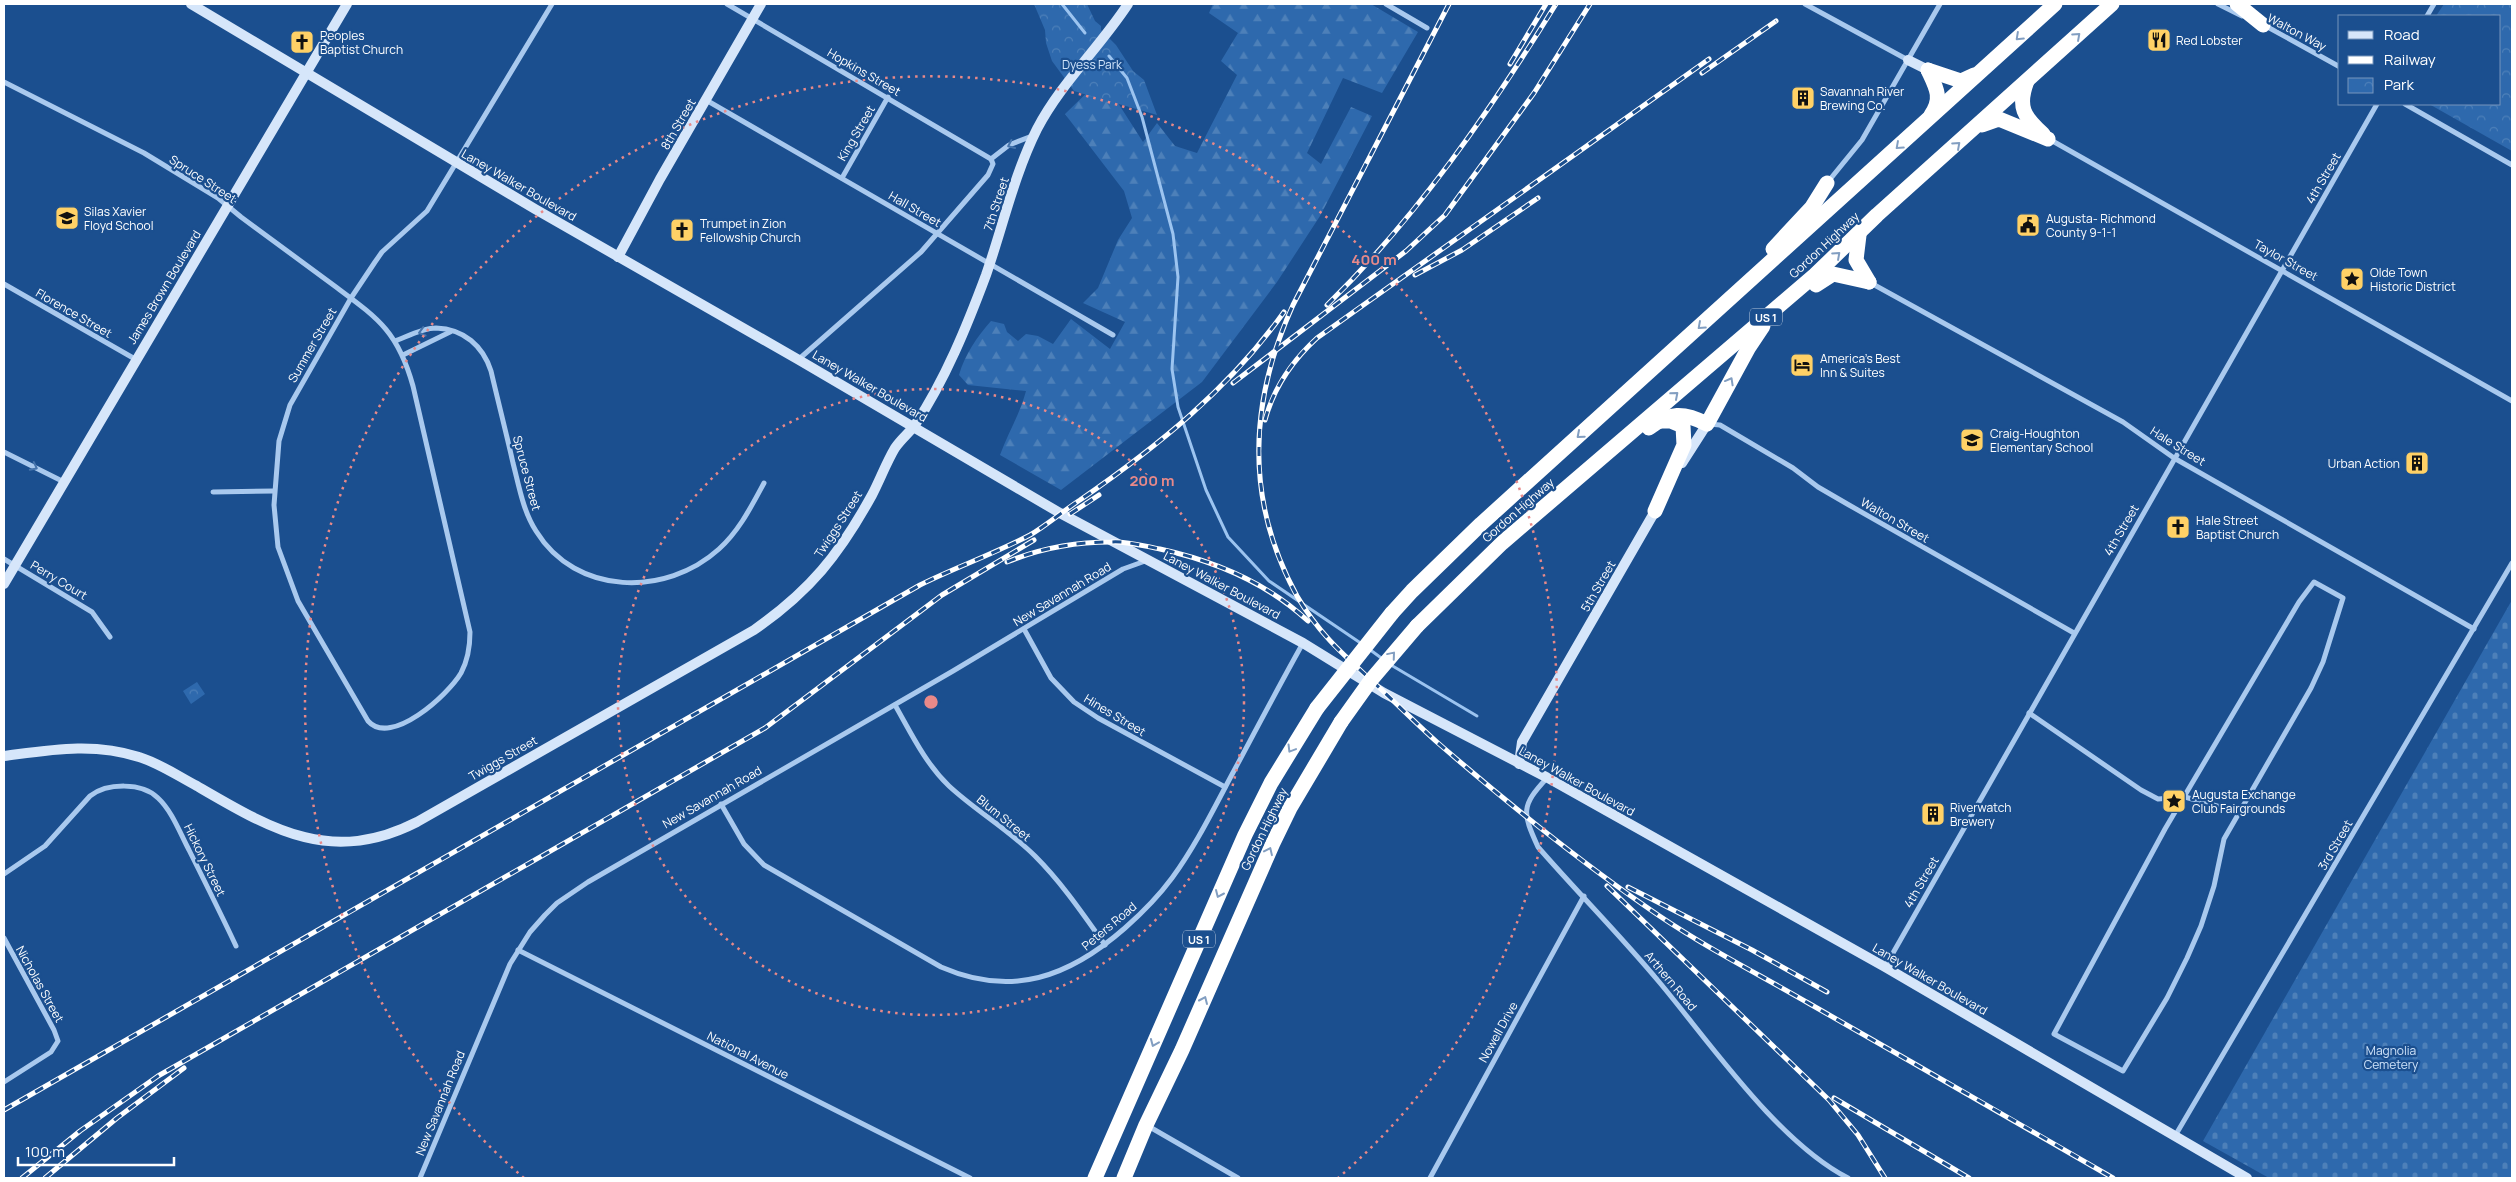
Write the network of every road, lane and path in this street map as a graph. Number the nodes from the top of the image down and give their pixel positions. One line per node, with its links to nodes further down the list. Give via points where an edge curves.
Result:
1 (347, 4): 23 (main road, James Brown Boulevard)
2 (552, 4): 35 (street, Summer Street)
3 (727, 4): 16 (street, Hopkins Street)
4 (761, 4): 16 (main road, 8th Street)
5 (1128, 4): 32 (main road, 7th Street, via 1055,98)
6 (1386, 4): 18 (street)
7 (1805, 4): 19 (street)
8 (1940, 4): 19 (street)
9 (2055, 4): 22 (highway, Gordon Highway / US 1, one-way to 22)
10 (2112, 4): 24 (highway, Gordon Highway / US 1, one-way to 10)
11 (2218, 4): 17 (street, Walton Way)
12 (2237, 4): 17 (highway)
13 (2434, 4): 15 (street)
14 (197, 5): 23 (main road, Laney Walker Boulevard)
15 (2428, 15)
16 (753, 19): 26 (street, Hopkins Street); 27 (main road, 8th Street)
17 (2264, 25): 20 (street, Walton Way)
18 (1428, 28)
19 (1908, 60): 21 (main road); 38 (street, via 1862,140)
20 (2338, 66)
21 (1928, 70): 22 (highway, via 1961,81); 30 (highway, via 1938,96 1936,107)
22 (1982, 71): 30 (highway, Gordon Highway / US 1)
23 (306, 72): 35 (main road, Laney Walker Boulevard); 39 (main road, James Brown Boulevard)
24 (2027, 81): 31 (highway, Gordon Highway / US 1); 33 (highway, via 2022,100 2024,113 2028,121)
25 (4, 82): 39 (street, Spruce Street, via 144,153)
26 (888, 97): 34 (street, Hopkins Street); 37 (street, King Street)
27 (706, 100): 37 (street, Hall Street); 42 (main road, 8th Street)
28 (2376, 105): 44 (street, 4th Street)
29 (2407, 105): 36 (street)
30 (1926, 121): 48 (highway, Gordon Highway / US 1, one-way to 48)
31 (1976, 128): 33 (highway, via 1999,119); 41 (highway, Gordon Highway / US 1, one-way to 31, via 1877,215)
32 (1034, 135): 34 (street, one-way to 34, via 1009,145); 43 (main road, 7th Street)
33 (2048, 138): 44 (street, Taylor Street)
34 (991, 159): 40 (street, via 993,164 988,175)
35 (457, 163): 42 (main road, Laney Walker Boulevard); 47 (street, Summer Street, via 427,211 382,252)
36 (2512, 164)
37 (842, 178): 40 (street, Hall Street)
38 (1827, 183): 48 (highway, via 1812,207)
39 (227, 205): 47 (street, Spruce Street); 56 (main road, James Brown Boulevard)
40 (938, 234): 43 (street, Hall Street); 57 (street)
41 (1859, 235): 45 (highway, via 1856,260); 49 (highway, Gordon Highway / US 1, one-way to 41)
42 (618, 257): 57 (main road, Laney Walker Boulevard)
43 (990, 264): 52 (street, Hall Street); 61 (main road, 7th Street, via 949,362)
44 (2281, 271): 58 (street, Taylor Street); 63 (street, 4th Street)
45 (1869, 282): 50 (highway, via 1829,275); 63 (street, Hale Street, via 2124,422)
46 (4, 284): 56 (street, Florence Street)
47 (351, 298): 53 (street, Spruce Street); 66 (street, Summer Street, via 290,405 279,441)
48 (1720, 308): 103 (highway, Gordon Highway / US 1, one-way to 103, bridge, via 1418,584 1317,708 1271,784 1245,835)
49 (1773, 311): 50 (highway); 54 (highway, Gordon Highway / US 1)
50 (1762, 327): 54 (highway); 60 (highway, one-way to 50)
51 (450, 331): 53 (street, Spruce Street, one-way to 53, via 423,330); 55 (street); 65 (street, Spruce Street, via 475,342 487,359 529,519 544,542 570,566 607,580 633,584 680,575 700,564 732,536)
52 (1113, 335)
53 (395, 341): 55 (street, Spruce Street)
54 (1730, 347): 74 (highway, Gordon Highway / US 1, one-way to 54, via 1502,543)
55 (403, 355): 82 (street, Spruce Street, via 468,616 470,643 460,674 443,696 395,728)
56 (135, 360): 64 (main road, James Brown Boulevard)
57 (799, 360): 61 (main road, Laney Walker Boulevard)
58 (2512, 401)
59 (1658, 421): 60 (highway, via 1676,414); 68 (highway, via 1678,423 1685,436); 74 (highway, via 1514,544)
60 (1707, 424): 68 (main road, 5th Street); 77 (street, Walton Street, via 1720,425 1793,468 1818,487)
61 (914, 426): 70 (main road, Laney Walker Boulevard, via 1060,513); 83 (main road, Twiggs Street, via 896,446 873,493 837,553 787,606 754,630 406,827 358,840 328,841 302,837 266,825 157,764 123,752 77,747)
62 (4, 452): 64 (street, one-way to 64)
63 (2174, 458): 76 (street, Hale Street); 77 (street, 4th Street)
64 (64, 482): 72 (main road, James Brown Boulevard)
65 (764, 483)
66 (274, 491): 67 (street); 82 (street, Summer Street, via 278,547 289,582 368,721)
67 (213, 492)
68 (1655, 511): 84 (main road, 5th Street, via 1522,742)
69 (4, 560): 72 (street, Perry Court)
70 (1148, 560): 75 (street, New Savannah Road, via 1123,569); 79 (main road, Laney Walker Boulevard)
71 (2512, 563): 76 (street, 3rd Street)
72 (14, 565): 73 (main road, James Brown Boulevard); 78 (street, Perry Court, via 92,612)
73 (4, 584)
74 (1447, 595): 99 (highway, Gordon Highway / US 1, one-way to 74, bridge, via 1281,826 1342,722 1371,680)
75 (1024, 629): 80 (street, New Savannah Road); 86 (street, Hines Street, via 1050,678 1074,702)
76 (2474, 629): 100 (street, 3rd Street)
77 (2074, 633): 81 (street, 4th Street)
78 (110, 637)
79 (1303, 643): 84 (main road, Laney Walker Boulevard, via 1384,693); 86 (street, Peters Road)
80 (895, 704): 88 (street, New Savannah Road); 94 (street, Blum Street, via 925,758 938,774 1035,856 1066,890)
81 (2029, 714): 87 (street, via 2150,795 2158,799); 97 (street, 4th Street)
82 (378, 729)
83 (4, 756)
84 (1519, 764): 85 (main road, Laney Walker Boulevard)
85 (1548, 778): 91 (street, Arthern Road, via 1529,798 1529,827 1538,847); 97 (main road, Laney Walker Boulevard)
86 (1225, 787): 94 (street, Peters Road, via 1168,883)
87 (2185, 797): 89 (street); 89 (street, via 2314,582 2343,598 2323,662); 89 (street, via 2054,1034 2123,1071 2187,958 2214,886 2224,839)
88 (721, 804): 94 (street, Peters Road, via 747,848 764,865 962,976 994,981 1030,980 1065,970); 96 (street, New Savannah Road, via 570,894 545,915)
89 (2238, 812)
90 (4, 874): 93 (street, Hickory Street, via 45,846 99,790 145,790 158,798 174,821)
91 (1584, 896): 106 (street, Nowell Drive); 107 (street, Arthern Road, via 1790,1135)
92 (4, 938): 95 (street, Nicholas Street)
93 (236, 946)
94 (1105, 946)
95 (6, 947): 98 (street, Nicholas Street, via 58,1042 52,1052)
96 (518, 950): 101 (street, New Savannah Road, via 499,986); 102 (street, National Avenue)
97 (1884, 967): 100 (main road, Laney Walker Boulevard)
98 (4, 1082)
99 (1146, 1125): 104 (highway, Gordon Highway / US 1); 105 (street)
100 (2175, 1136): 108 (main road, Laney Walker Boulevard)
101 (420, 1178)
102 (970, 1178)
103 (1095, 1178)
104 (1124, 1178)
105 (1238, 1178)
106 (1430, 1178)
107 (1848, 1178)
108 (2247, 1178)

